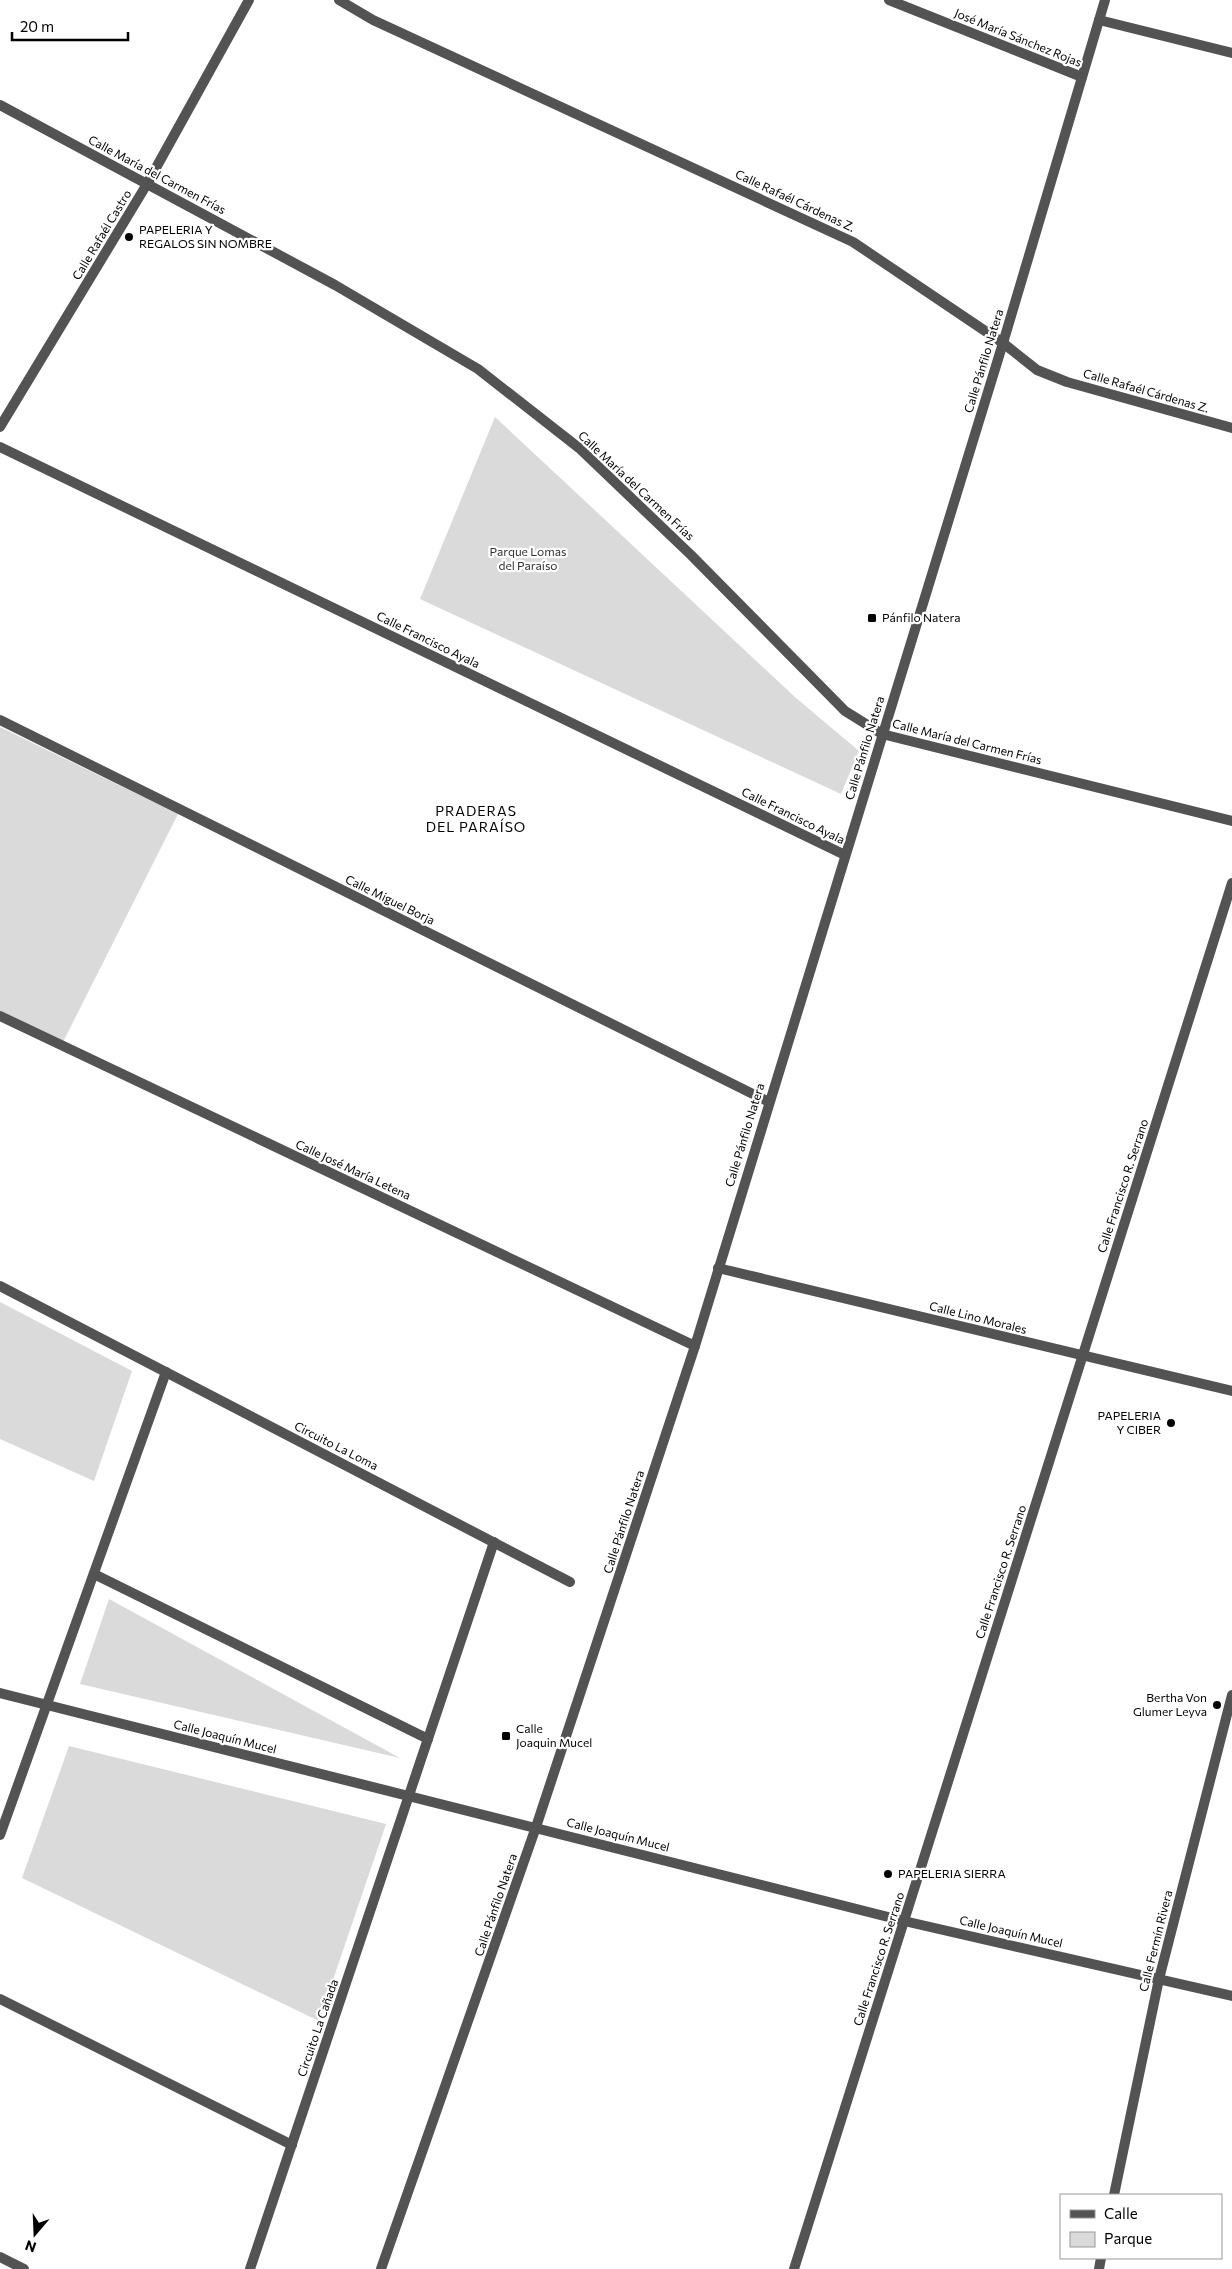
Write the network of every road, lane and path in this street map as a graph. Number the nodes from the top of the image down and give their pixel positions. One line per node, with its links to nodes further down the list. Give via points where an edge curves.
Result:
1 (249, 0): 9 (street, Calle Rafaél Castro)
2 (339, 0): 10 (street, Calle Rafaél Cárdenas Z., via 373,20 846,238)
3 (888, 0): 7 (street, José María Sánchez Rojas)
4 (1105, 0): 5 (street, Calle Pánfilo Natera)
5 (1099, 20): 6 (street); 7 (street, Calle Pánfilo Natera)
6 (1232, 52)
7 (1082, 77): 10 (street, Calle Pánfilo Natera)
8 (0, 105): 9 (street, Calle María del Carmen Frías)
9 (147, 184): 11 (street, Calle Rafaél Castro); 15 (street, Calle María del Carmen Frías, via 335,285 478,369 580,448 691,555 844,711)
10 (1003, 343): 12 (street, Calle Rafaél Cárdenas Z., via 1037,370 1066,382); 15 (street, Calle Pánfilo Natera)
11 (0, 427)
12 (1232, 428)
13 (0, 447): 17 (street, Calle Francisco Ayala)
14 (0, 720): 20 (street, Calle Miguel Borja)
15 (882, 734): 16 (street, Calle María del Carmen Frías); 17 (street, Calle Pánfilo Natera)
16 (1232, 821)
17 (845, 855): 20 (street, Calle Pánfilo Natera)
18 (1232, 884): 24 (street, Calle Francisco R. Serrano)
19 (0, 1016): 23 (street, Calle José María Letena)
20 (769, 1102): 21 (street, Calle Pánfilo Natera)
21 (718, 1268): 23 (street, Calle Pánfilo Natera); 24 (street, Calle Lino Morales)
22 (0, 1286): 25 (street, Circuito La Loma)
23 (695, 1346): 35 (street, Calle Pánfilo Natera)
24 (1082, 1356): 26 (street, Calle Lino Morales); 37 (street, Calle Francisco R. Serrano)
25 (166, 1372): 27 (street, Circuito La Loma); 28 (street)
26 (1232, 1392)
27 (494, 1542): 29 (street, Circuito La Loma); 33 (street)
28 (94, 1574): 32 (street); 33 (street)
29 (570, 1582)
30 (0, 1693): 32 (street, Calle Joaquín Mucel)
31 (1232, 1695): 38 (street, Calle Fermín Rivera)
32 (47, 1705): 34 (street, Calle Joaquín Mucel); 36 (street)
33 (428, 1739): 34 (street)
34 (409, 1796): 35 (street, Calle Joaquín Mucel); 41 (street, Circuito La Cañada)
35 (536, 1828): 37 (street, Calle Joaquín Mucel); 46 (street, Calle Pánfilo Natera)
36 (0, 1834)
37 (904, 1921): 38 (street, Calle Joaquín Mucel); 47 (street, Calle Francisco R. Serrano)
38 (1159, 1979): 39 (street, Calle Joaquín Mucel); 42 (street, Calle Fermín Rivera)
39 (1232, 1996)
40 (0, 1999): 41 (street)
41 (292, 2145): 45 (street, Circuito La Cañada)
42 (1114, 2194)
43 (0, 2257): 44 (street)
44 (24, 2269)
45 (250, 2269)
46 (381, 2269)
47 (794, 2269)

